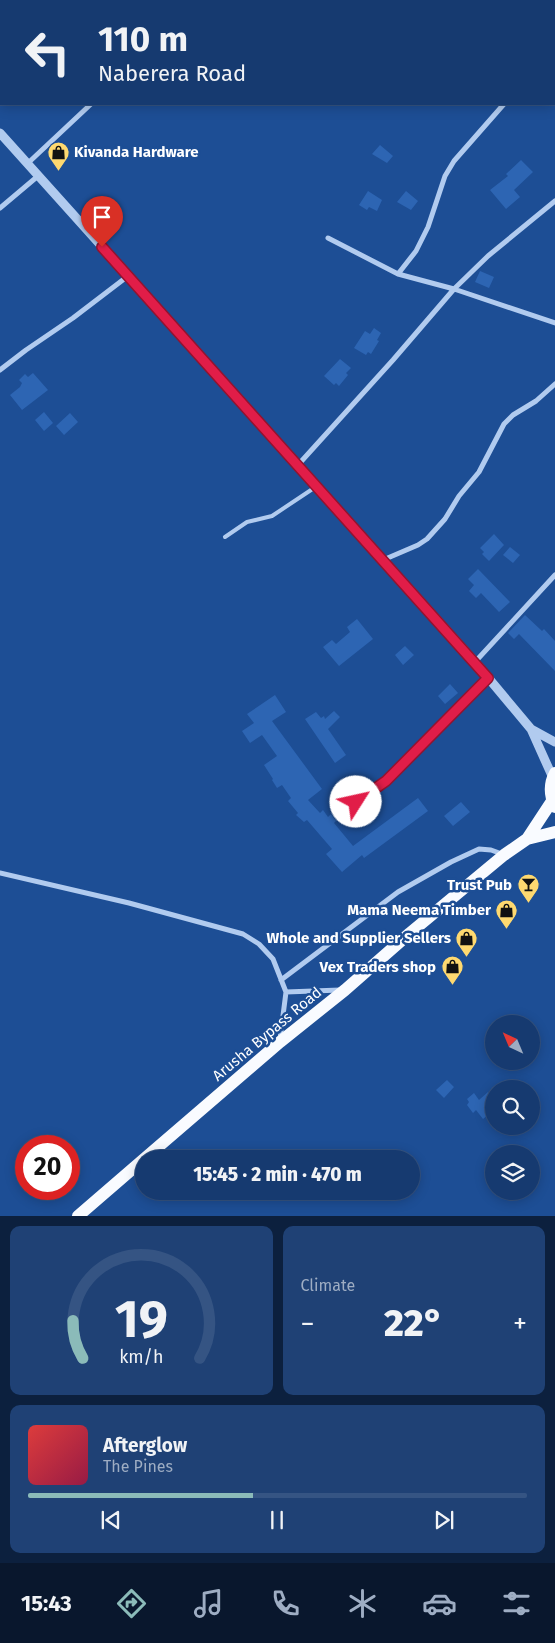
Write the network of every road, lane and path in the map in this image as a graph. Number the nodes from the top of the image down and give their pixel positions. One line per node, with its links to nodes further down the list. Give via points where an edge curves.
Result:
1 (90, 105): 4 (street)
2 (503, 105): 9 (street, via 454,161 445,176 428,227 416,251)
3 (0, 133): 4 (street)
4 (27, 164): 5 (street)
5 (38, 176): 7 (street); 10 (street)
6 (555, 201): 11 (street, via 488,256)
7 (0, 208)
8 (328, 238): 9 (street)
9 (398, 274): 11 (street)
10 (128, 276): 13 (street); 15 (street)
11 (454, 289): 12 (street); 15 (street)
12 (555, 322)
13 (0, 370)
14 (555, 384): 18 (street, via 504,424 479,472 459,496 446,519 427,539)
15 (298, 465): 16 (street)
16 (317, 486): 17 (lane, via 272,516 247,522); 18 (street)
17 (224, 537)
18 (383, 560): 20 (street)
19 (555, 575): 20 (street)
20 (475, 662): 21 (street)
21 (488, 678): 22 (street); 25 (lane, via 386,781)
22 (530, 729): 23 (street); 24 (street)
23 (555, 742)
24 (554, 775): 26 (main road, Arusha Bypass Road, via 550,789)
25 (356, 802)
26 (554, 804): 28 (main road, Arusha Bypass Road)
27 (555, 832): 28 (main road, Arusha Bypass Road)
28 (527, 839): 29 (main road, Arusha Bypass Road)
29 (504, 855): 31 (street, via 479,849 451,862 398,892); 32 (main road, Arusha Bypass Road)
30 (0, 873): 31 (street, via 244,934 274,959)
31 (281, 980): 33 (street)
32 (345, 990): 33 (street); 34 (main road, Arusha Bypass Road)
33 (286, 992): 34 (street)
34 (280, 1042): 35 (main road, Arusha Bypass Road)
35 (154, 1150)
36 (135, 1167): 37 (main road, Arusha Bypass Road)
37 (81, 1215)

